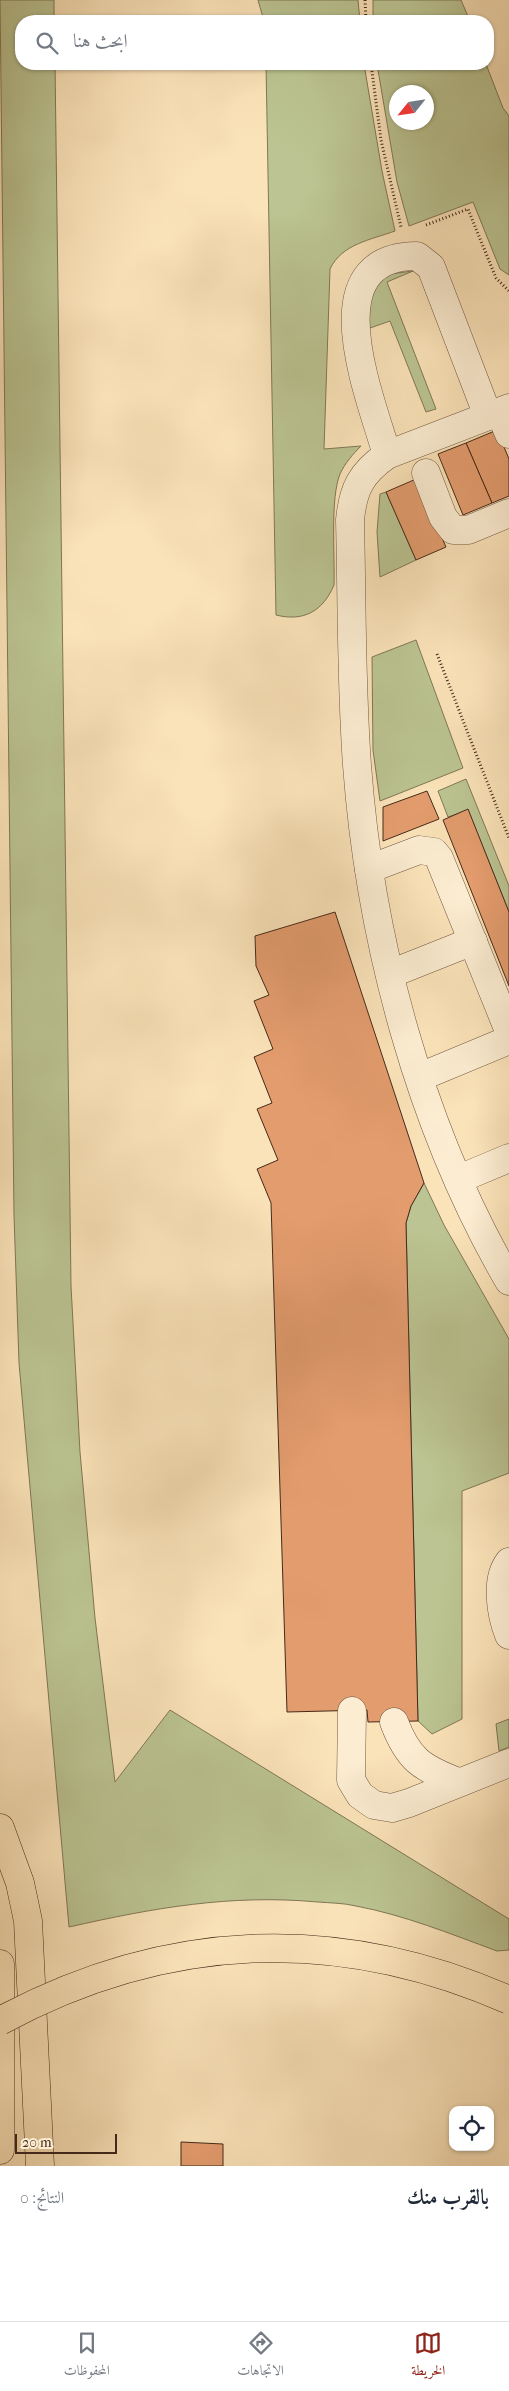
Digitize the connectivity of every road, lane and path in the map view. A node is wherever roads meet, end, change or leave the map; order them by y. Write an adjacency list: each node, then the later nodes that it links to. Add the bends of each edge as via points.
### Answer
1 (365, 0): 2 (path)
2 (366, 15)
3 (372, 70): 4 (path, via 382,140)
4 (405, 245): 5 (path, via 468,209 496,278); 6 (lane, via 431,267); 7 (lane, via 372,270 357,293 361,359)
5 (509, 291)
6 (502, 417): 7 (lane)
7 (387, 455): 12 (lane, via 373,464 360,480 352,499 350,520 357,764)
8 (426, 473): 9 (lane, via 443,517 453,530 468,530)
9 (509, 513)
10 (436, 654): 11 (path)
11 (509, 838)
12 (369, 870): 13 (lane, via 419,850 434,852); 14 (lane)
13 (473, 941): 14 (lane); 15 (lane)
14 (390, 974): 17 (lane)
15 (509, 1031)
16 (509, 1040): 17 (lane)
17 (420, 1078): 19 (lane)
18 (509, 1158): 19 (lane)
19 (458, 1179): 20 (lane)
20 (508, 1278)
21 (509, 1562): 22 (lane, via 502,1578 501,1592)
22 (509, 1635)
23 (352, 1711): 26 (lane, via 351,1780 360,1795 374,1805 392,1808)
24 (394, 1722): 26 (lane, via 410,1755 422,1766)
25 (507, 1769): 26 (lane)
26 (458, 1782)
27 (0, 1828): 32 (highway, via 20,1883 28,1921)
28 (0, 1964): 31 (highway)
29 (509, 2000): 30 (highway, bridge, via 394,1961 352,1954 265,1948 178,1956 131,1966 42,1998)
30 (0, 2020)
31 (0, 2150)
32 (40, 2166)

